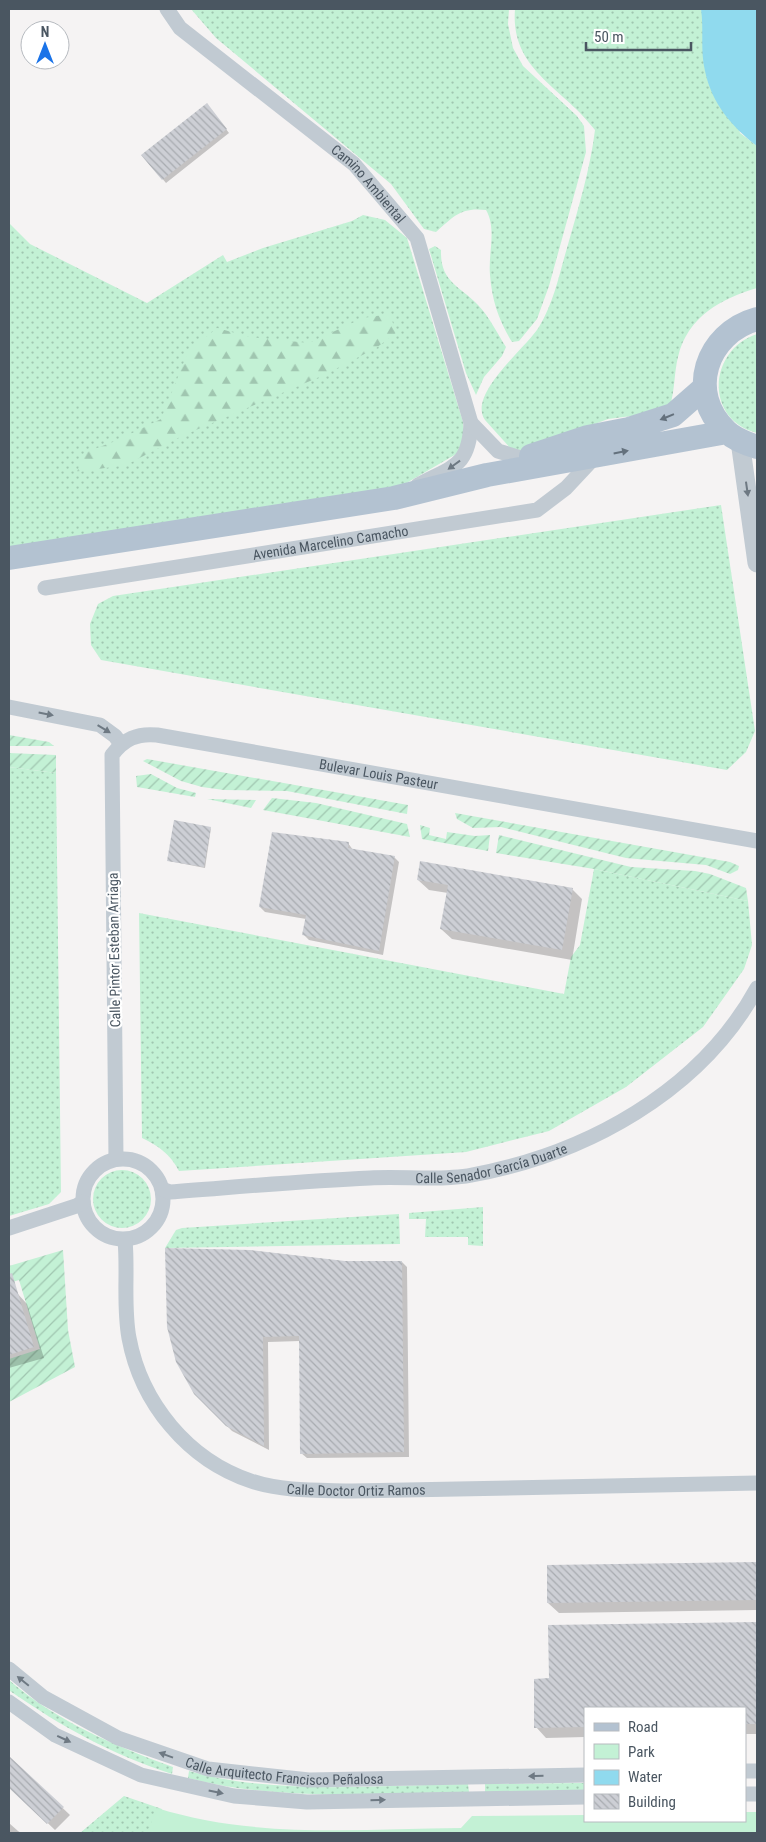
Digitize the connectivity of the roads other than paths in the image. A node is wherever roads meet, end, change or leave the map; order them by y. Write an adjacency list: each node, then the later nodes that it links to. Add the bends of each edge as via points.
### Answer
1 (167, 9): 4 (street, Camino Ambiental, via 180,28 354,164 417,238)
2 (757, 319): 3 (main road, via 727,333 714,349 706,367)
3 (705, 387): 5 (main road, via 715,419); 7 (main road, one-way to 7, via 673,416 588,437)
4 (471, 423): 7 (street, Camino Ambiental, via 498,451); 9 (street, Camino Ambiental, one-way to 9, via 466,455 454,466)
5 (741, 440): 6 (main road, one-way to 5); 11 (street, one-way to 11)
6 (595, 457): 8 (main road); 12 (street, Avenida Marcelino Camacho, via 566,488 537,510)
7 (524, 459): 8 (main road)
8 (487, 475): 9 (main road)
9 (394, 498): 10 (main road)
10 (9, 558)
11 (757, 562)
12 (44, 588)
13 (9, 707): 14 (street, one-way to 14, via 100,725)
14 (121, 744): 15 (street, Bulevar Louis Pasteur, via 145,734 158,735); 17 (street, Calle Pintor Esteban Arriaga, via 112,755)
15 (757, 842)
16 (757, 988): 18 (street, Calle Senador García Duarte, via 726,1033 700,1061 658,1097 595,1136 528,1162 470,1176 372,1178 170,1192)
17 (116, 1159): 18 (street, via 128,1159 150,1169); 19 (street, via 95,1170 86,1184)
18 (162, 1189): 21 (street, via 162,1208 155,1224 146,1233)
19 (82, 1202): 20 (street); 21 (street, via 88,1218 99,1232)
20 (9, 1228)
21 (124, 1240): 22 (street, Calle Doctor Ortiz Ramos, via 128,1336 147,1389 162,1416 194,1448 219,1467 251,1481 309,1490 353,1491)
22 (757, 1483)
23 (9, 1669): 25 (street, Calle Arquitecto Francisco Peñalosa, one-way to 23, via 309,1780 208,1769 118,1738 43,1697)
24 (9, 1702): 26 (street, Calle Arquitecto Francisco Peñalosa, one-way to 26, via 55,1735 142,1775 234,1796 307,1802)
25 (584, 1775)
26 (584, 1797)

